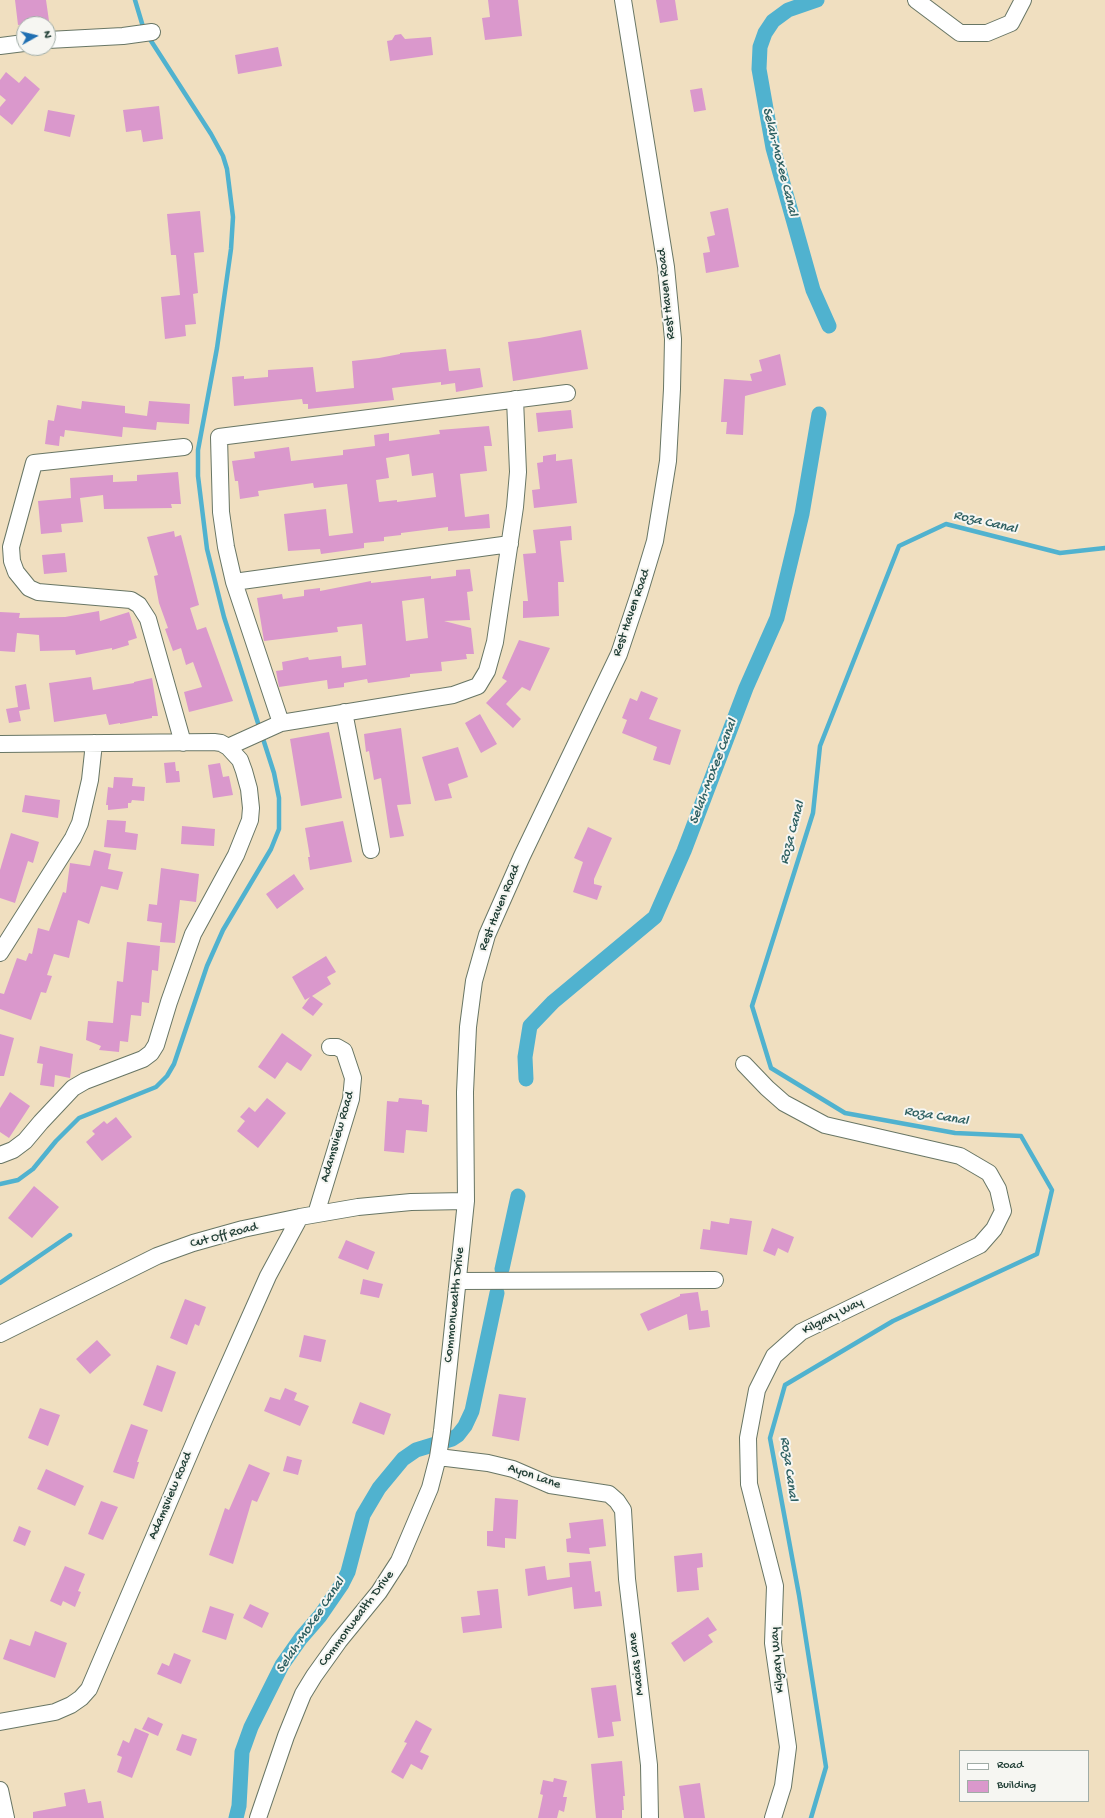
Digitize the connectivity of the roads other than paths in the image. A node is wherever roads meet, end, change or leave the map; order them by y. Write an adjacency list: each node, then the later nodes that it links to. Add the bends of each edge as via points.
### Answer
1 (623, 0): 24 (street, Rest Haven Road, via 666,267 673,339 668,461 655,541 619,654 522,856 487,935 476,973 468,1027 465,1092)
2 (916, 0): 3 (street, via 960,33 987,33 1011,23)
3 (1023, 0)
4 (145, 34): 5 (street)
5 (56, 40)
6 (16, 44): 7 (street)
7 (0, 46)
8 (567, 393): 9 (street)
9 (515, 399): 11 (street, via 518,472); 12 (street, via 220,437 221,512)
10 (184, 447): 16 (street, via 34,463 11,547 16,572 29,588 38,592 131,600 139,604 148,619)
11 (510, 544): 12 (street); 13 (street, via 495,642 487,671 478,686 453,695)
12 (234, 582): 14 (street)
13 (344, 712): 14 (street); 19 (street)
14 (281, 723): 18 (street)
15 (94, 743): 16 (street); 17 (street); 20 (street, via 90,780 80,823)
16 (183, 743): 18 (street, via 214,742)
17 (0, 744)
18 (228, 747): 23 (street, via 240,760 244,771 249,789 250,820 236,855 193,934 156,1046 143,1059 73,1088 25,1141)
19 (371, 850)
20 (0, 953)
21 (330, 1047): 25 (street, Adamsview Road, via 344,1051 353,1078 351,1099)
22 (744, 1064): 37 (street, Kilgary Way, via 784,1103 825,1125 960,1156 989,1173 998,1189 1003,1211 994,1229 980,1245 801,1332 774,1356 758,1390 748,1438 749,1484 775,1586 773,1643 788,1746 783,1786)
23 (0, 1155)
24 (466, 1201): 25 (street, Cut Off Road, via 411,1202); 28 (street, Commonwealth Drive)
25 (316, 1214): 26 (street, Cut Off Road)
26 (300, 1217): 29 (street, Cut Off Road, via 243,1229 157,1256); 32 (street, Adamsview Road, via 268,1276 89,1689 71,1705 55,1712)
27 (715, 1280): 28 (street)
28 (458, 1281): 30 (street, Commonwealth Drive)
29 (0, 1334)
30 (439, 1453): 31 (street, Ayon Lane, via 513,1469 550,1485 609,1494); 35 (street, Commonwealth Drive, via 430,1488 399,1561 379,1592 314,1676 304,1694 286,1736)
31 (623, 1510): 36 (street, Macias Lane, via 627,1579 649,1765)
32 (0, 1722)
33 (0, 1790): 34 (street)
34 (6, 1818)
35 (258, 1818)
36 (650, 1818)
37 (773, 1818)

